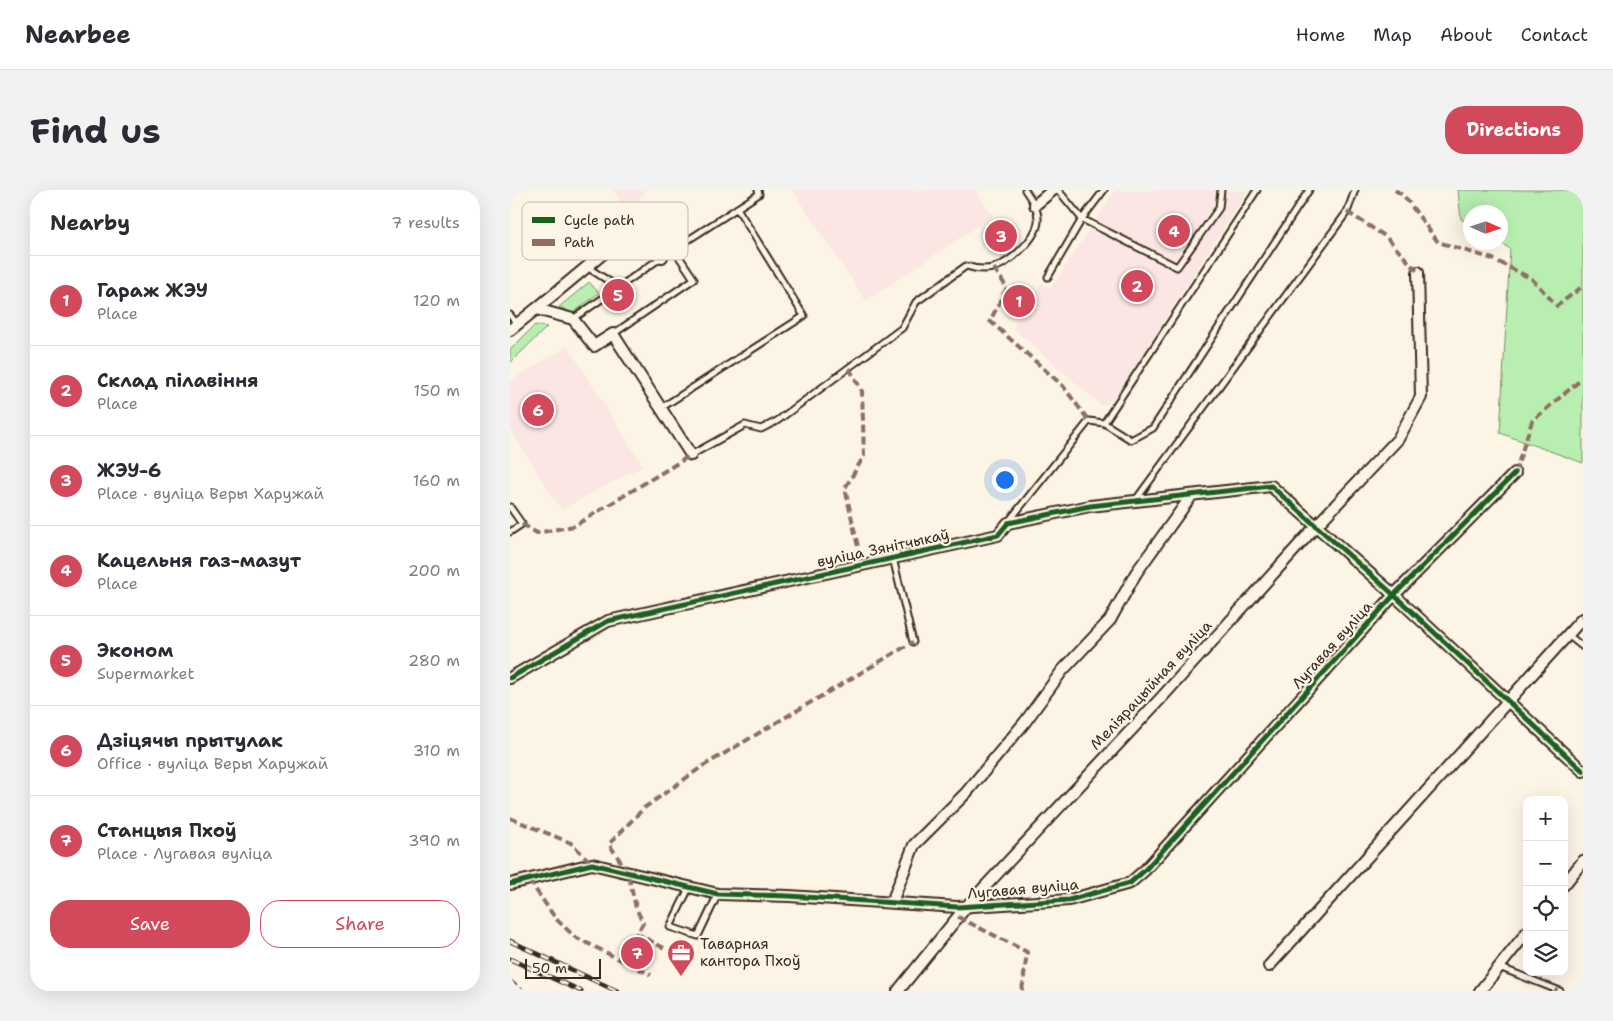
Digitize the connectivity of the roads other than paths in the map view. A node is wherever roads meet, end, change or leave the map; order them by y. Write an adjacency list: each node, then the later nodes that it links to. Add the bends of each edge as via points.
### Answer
1 (758, 190): 11 (lane, via 759,194)
2 (1025, 190): 10 (lane)
3 (1053, 190): 10 (street)
4 (1058, 190): 12 (lane)
5 (1104, 190): 12 (lane)
6 (1221, 190): 12 (lane, via 1219,208 1177,267)
7 (1257, 190): 27 (lane)
8 (1309, 190): 27 (lane, via 1153,428 1131,440)
9 (1355, 190): 31 (lane, via 1347,212)
10 (1035, 205): 28 (lane, via 1038,222 1031,239 1015,256 994,268 966,266 916,302 902,328 777,421 761,429 745,425)
11 (737, 208): 13 (lane); 26 (lane, via 804,316)
12 (1082, 219): 19 (lane)
13 (688, 240)
14 (595, 260): 17 (street)
15 (658, 260): 20 (lane)
16 (681, 260): 25 (lane, via 694,279)
17 (587, 267): 20 (lane); 21 (street)
18 (1418, 272): 34 (street, Меліярацыйная вуліца, via 1421,397 1398,439)
19 (1048, 277)
20 (618, 288): 23 (lane)
21 (536, 309): 23 (street); 24 (street)
22 (510, 315): 24 (lane)
23 (573, 319): 25 (street, via 594,346)
24 (513, 327)
25 (613, 334): 26 (street)
26 (660, 409): 28 (street)
27 (1104, 423): 33 (lane, via 1089,421)
28 (691, 455)
29 (1515, 473): 37 (street, Лугавая вуліца)
30 (1192, 495): 31 (street, вуліца Зянітчыкаў); 34 (street, вуліца Зянітчыкаў, via 1271,486); 50 (street, via 1136,573 1110,620 1062,671 966,793 914,845)
31 (1134, 501): 33 (street, вуліца Зянітчыкаў, via 1090,506)
32 (510, 507): 35 (lane, via 522,524)
33 (1008, 523): 36 (street, вуліца Зянітчыкаў, via 998,535)
34 (1316, 526): 37 (street); 51 (street, Меліярацыйная вуліца)
35 (510, 532)
36 (893, 558): 40 (lane); 42 (street, вуліца Зянітчыкаў, via 608,621)
37 (1394, 595): 43 (street); 51 (street, Лугавая вуліца, via 1130,883 1069,900)
38 (1582, 619): 39 (street)
39 (1568, 634): 41 (lane); 43 (street)
40 (913, 642)
41 (1583, 647)
42 (510, 678)
43 (1508, 701): 44 (street); 53 (street)
44 (1583, 771)
45 (1583, 861): 46 (street)
46 (1568, 880)
47 (510, 884): 48 (street, Лугавая вуліца, via 592,864)
48 (689, 888): 49 (street, Лугавая вуліца); 49 (lane, via 670,927 698,936)
49 (718, 894): 50 (street, Лугавая вуліца)
50 (892, 902): 51 (street, Лугавая вуліца)
51 (966, 907): 55 (street, Меліярацыйная вуліца)
52 (1523, 937): 54 (street)
53 (1269, 966)
54 (1499, 967): 56 (street); 57 (lane)
55 (898, 991)
56 (1480, 991)
57 (1560, 991)

